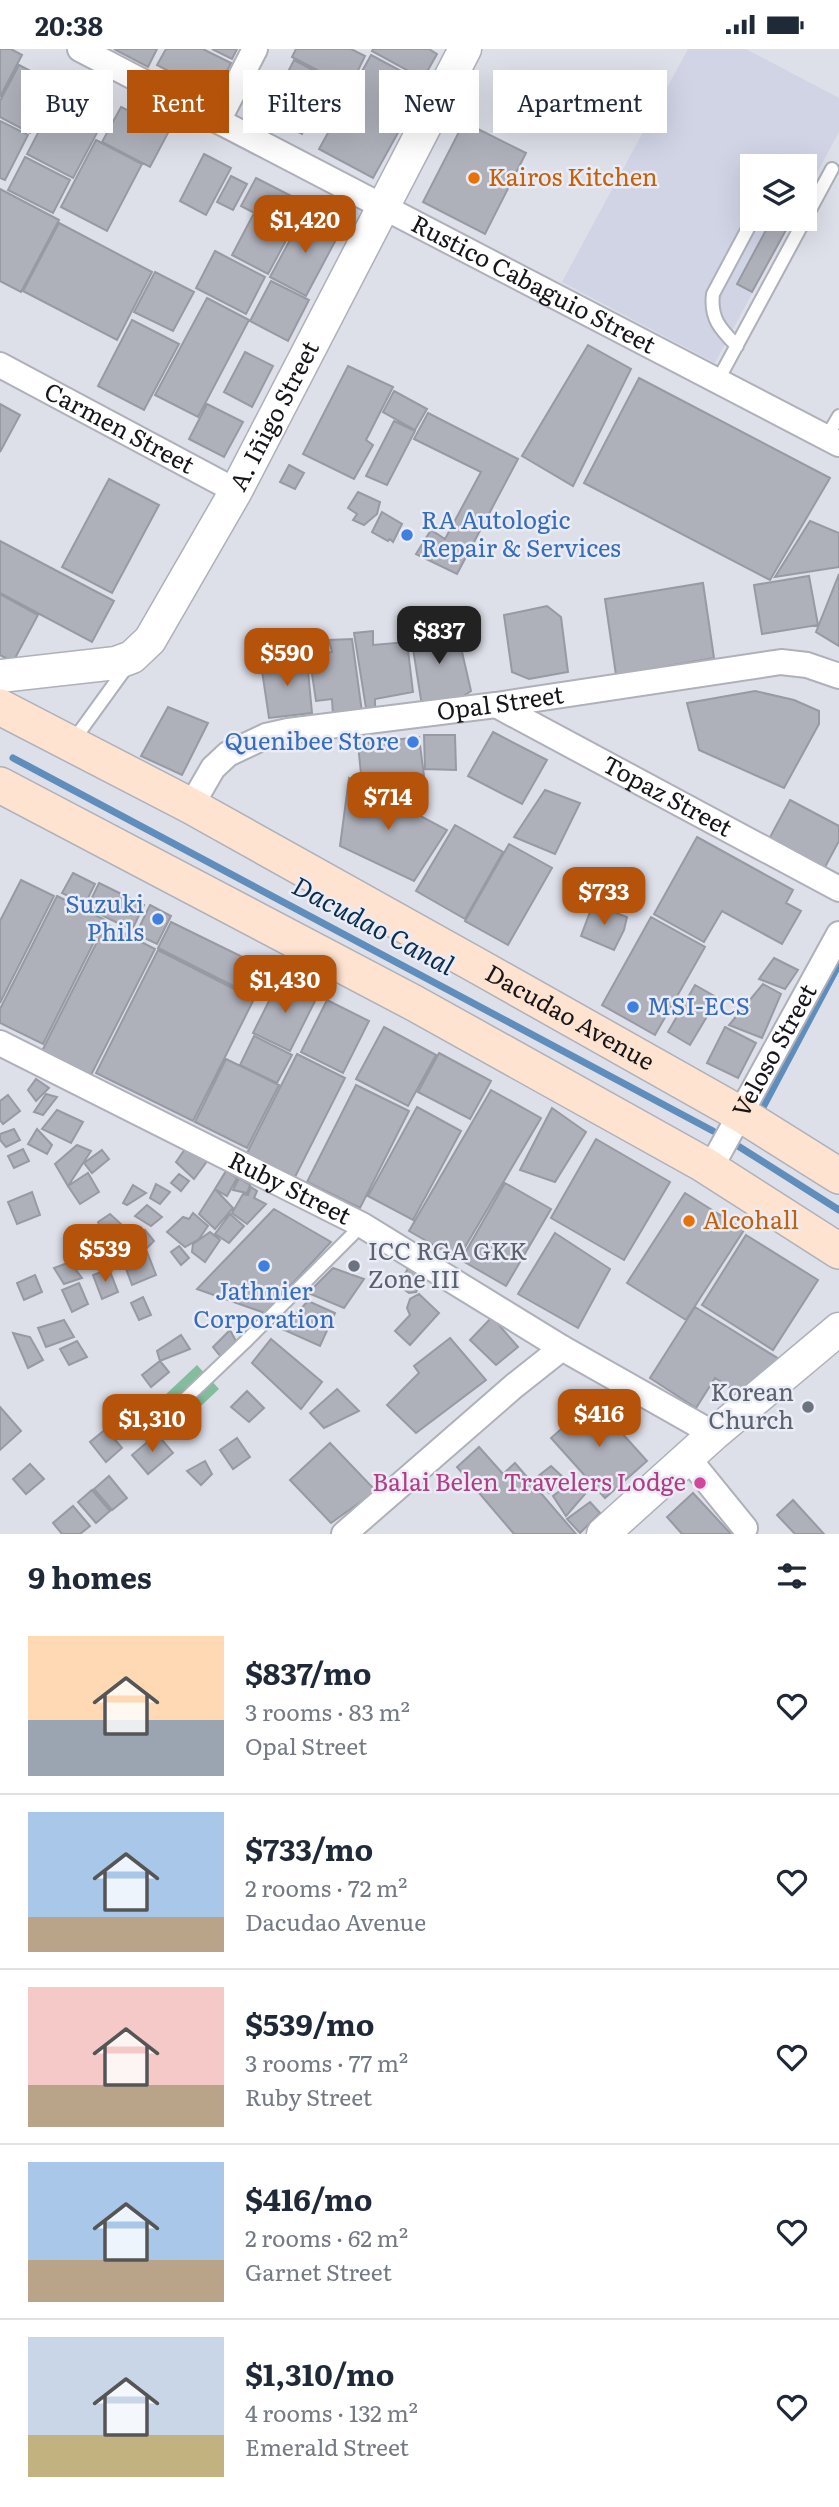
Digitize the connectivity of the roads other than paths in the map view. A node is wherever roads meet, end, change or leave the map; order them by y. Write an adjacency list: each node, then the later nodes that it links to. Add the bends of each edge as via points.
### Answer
1 (80, 49): 4 (street, Rustico Cabaguio Street)
2 (255, 49): 5 (street)
3 (465, 49): 8 (street, A. Iñigo Street)
4 (127, 74)
5 (229, 100)
6 (229, 127): 8 (street, Rustico Cabaguio Street)
7 (832, 169): 10 (lane)
8 (383, 209): 12 (street, Rustico Cabaguio Street); 15 (street, A. Iñigo Street)
9 (747, 231): 10 (lane, via 713,294 711,307 715,321)
10 (737, 346): 12 (lane)
11 (0, 365): 15 (street, Carmen Street)
12 (718, 382): 14 (street, Rustico Cabaguio Street)
13 (839, 416): 14 (lane)
14 (833, 441)
15 (236, 491): 16 (street, A. Iñigo Street, via 156,632)
16 (138, 652): 17 (street, via 117,663); 21 (lane)
17 (0, 676)
18 (839, 676): 19 (street, Opal Street, via 807,665 781,663)
19 (496, 705): 23 (street, Opal Street, via 266,736 220,761); 24 (street, Topaz Street)
20 (0, 706): 21 (main road, Dacudao Avenue)
21 (71, 744): 23 (main road, Dacudao Avenue)
22 (0, 785): 28 (main road, via 414,1003)
23 (191, 806): 27 (main road, Dacudao Avenue)
24 (839, 889)
25 (839, 934): 27 (street, Veloso Street)
26 (0, 1043): 30 (street, Ruby Street)
27 (742, 1115): 28 (street, Veloso Street); 29 (main road, Dacudao Avenue)
28 (710, 1169): 31 (main road)
29 (839, 1176)
30 (362, 1225): 33 (street, Ruby Street); 34 (lane)
31 (839, 1251)
32 (839, 1329): 35 (street)
33 (562, 1348): 35 (street, Ruby Street); 38 (street)
34 (159, 1423)
35 (714, 1434): 36 (street)
36 (689, 1459): 37 (street); 39 (street)
37 (745, 1528)
38 (344, 1534)
39 (603, 1534)

